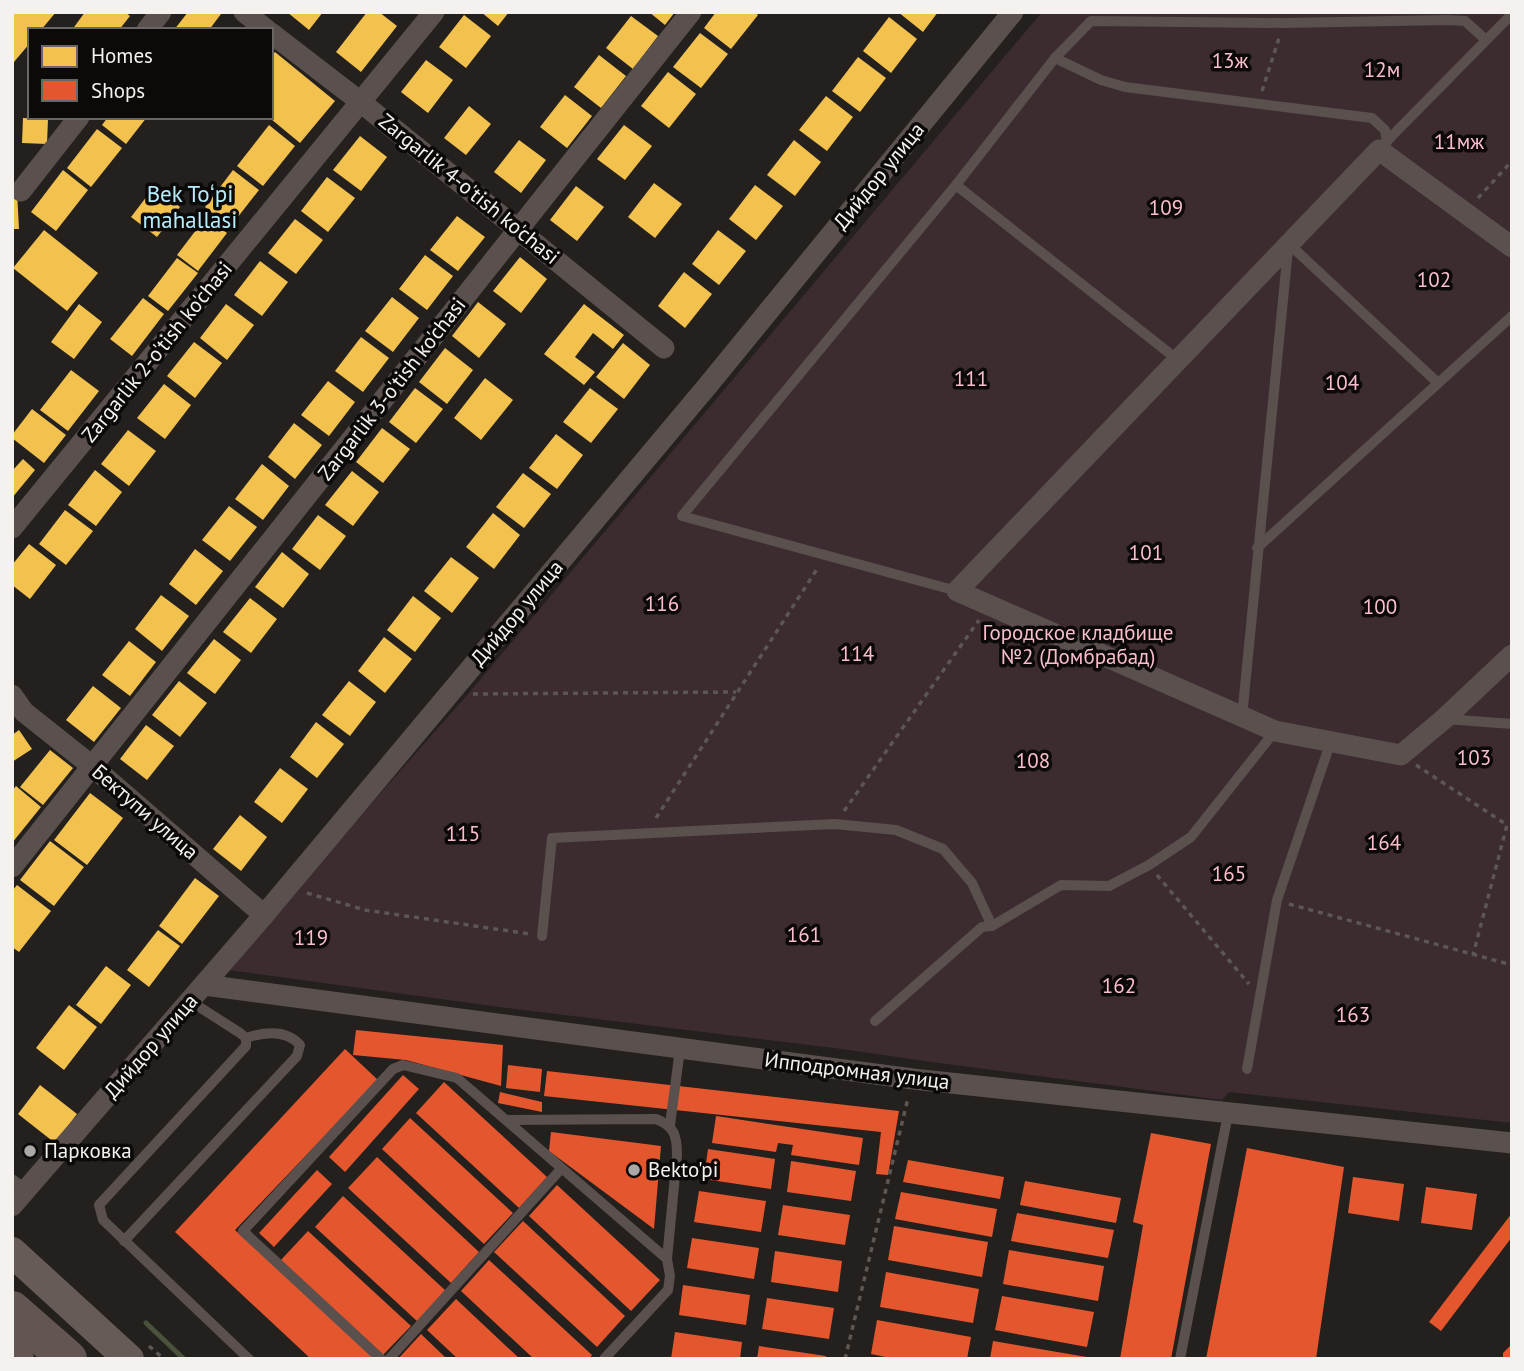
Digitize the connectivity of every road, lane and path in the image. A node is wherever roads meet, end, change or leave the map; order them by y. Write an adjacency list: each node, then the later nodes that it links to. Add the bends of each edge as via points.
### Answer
1 (161, 12): 8 (street)
2 (244, 12): 9 (street)
3 (434, 12): 13 (street, Zargarlik 2-o'tish ko'chasi)
4 (691, 12): 21 (street, Zargarlik 3-o'tish ko'chasi)
5 (1013, 12): 50 (street, Дийдор улица, via 709,384)
6 (1512, 13): 11 (lane)
7 (1284, 23): 11 (lane, via 1465,21); 12 (lane, via 1091,21); 14 (path)
8 (149, 28)
9 (264, 28)
10 (273, 35): 13 (street, Zargarlik 4-o'tish ko'chasi)
11 (1485, 39): 16 (lane)
12 (1055, 58): 14 (lane, via 1125,87); 18 (lane)
13 (362, 103): 21 (street, Zargarlik 4-o'tish ko'chasi); 28 (street, Zargarlik 2-o'tish ko'chasi)
14 (1258, 104): 16 (lane, via 1372,118 1385,130)
15 (77, 119): 19 (street)
16 (1383, 146): 20 (street); 22 (street)
17 (1512, 160): 20 (path)
18 (956, 185): 26 (lane); 30 (lane, via 682,516)
19 (20, 191)
20 (1465, 213): 23 (street)
21 (518, 229): 25 (street, Zargarlik 4-o'tish ko'chasi); 43 (street, Zargarlik 3-o'tish ko'chasi)
22 (1289, 244): 26 (street); 27 (lane); 29 (lane)
23 (1512, 247)
24 (1512, 316): 27 (lane)
25 (664, 348)
26 (1178, 360): 31 (street)
27 (1438, 383): 29 (lane)
28 (12, 528)
29 (1257, 548): 37 (lane)
30 (827, 555): 31 (lane); 34 (path)
31 (957, 591): 32 (street)
32 (989, 605): 37 (street); 44 (path)
33 (1512, 655): 38 (street)
34 (736, 692): 35 (path); 45 (path)
35 (468, 694)
36 (16, 710): 43 (street, Бектупи улица)
37 (1242, 716): 40 (street)
38 (1444, 719): 39 (lane); 42 (street)
39 (1512, 724)
40 (1275, 731): 41 (street); 46 (lane, via 1191,837)
41 (1331, 741): 42 (street); 49 (lane)
42 (1401, 755): 53 (path, via 1507,825)
43 (92, 765): 47 (street, Zargarlik 3-o'tish ko'chasi); 50 (street, Бектупи улица)
44 (835, 824): 45 (lane); 51 (lane, via 896,830 943,849 972,883)
45 (647, 832): 52 (lane, via 552,838)
46 (1149, 865): 51 (lane, via 1109,886 1061,885); 56 (path)
47 (12, 867)
48 (307, 893): 52 (path, via 365,910)
49 (1277, 900): 53 (path); 56 (lane)
50 (264, 915): 55 (street, Дийдор улица)
51 (992, 926): 57 (lane, via 982,928)
52 (542, 936)
53 (1473, 955): 54 (path)
54 (1512, 965)
55 (197, 993): 58 (lane); 59 (street, Ипподромная улица); 67 (street, Дийдор улица)
56 (1259, 996): 60 (lane)
57 (875, 1021)
58 (246, 1038): 69 (lane, via 246,1046 99,1205 103,1220); 69 (lane, via 272,1032 300,1045 297,1056)
59 (680, 1049): 61 (street, Ипподромная улица); 64 (lane)
60 (1247, 1069)
61 (913, 1079): 62 (street, Ипподромная улица); 79 (path)
62 (1228, 1114): 65 (street, Ипподромная улица); 80 (lane)
63 (507, 1120): 64 (lane, via 656,1119); 66 (lane); 76 (lane, via 457,1078 403,1065 393,1069 243,1231)
64 (670, 1125): 71 (lane, via 677,1138 677,1155)
65 (1512, 1143)
66 (561, 1168): 71 (lane); 77 (lane)
67 (19, 1184): 68 (street, Дийдор улица)
68 (12, 1206)
69 (124, 1241): 75 (lane)
70 (12, 1252): 74 (street)
71 (667, 1259): 78 (lane, via 668,1290)
72 (12, 1310): 73 (highway)
73 (68, 1359)
74 (129, 1359)
75 (249, 1359)
76 (381, 1359)
77 (389, 1359)
78 (604, 1359)
79 (845, 1359)
80 (1180, 1359)

